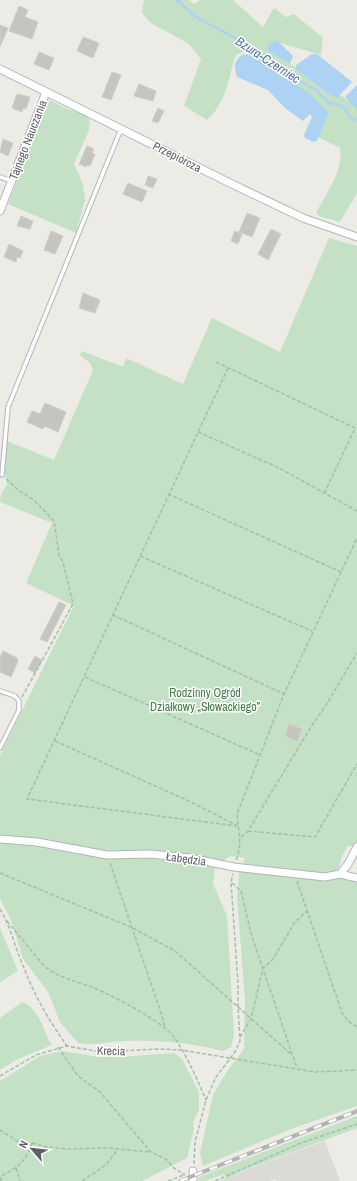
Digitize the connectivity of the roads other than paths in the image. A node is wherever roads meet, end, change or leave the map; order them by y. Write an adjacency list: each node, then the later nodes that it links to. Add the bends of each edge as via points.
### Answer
1 (0, 69): 2 (street, Przepiórcza)
2 (46, 92): 3 (street, Przepiórcza); 5 (street, Tajnego Nauczania)
3 (122, 129): 7 (street, Przepiórcza, via 304,218); 8 (lane, via 8,407)
4 (0, 177): 5 (lane)
5 (12, 181): 6 (street, Tajnego Nauczania)
6 (0, 211)
7 (357, 237)
8 (1, 474)
9 (0, 691): 10 (lane, via 15,696 19,701 19,710)
10 (0, 748)
11 (0, 839): 13 (street, Łabędzia, via 37,842 107,855 151,854 190,858 234,867 325,877)
12 (356, 849): 13 (street)
13 (340, 874): 14 (street)
14 (357, 878)
15 (193, 1171): 16 (street)
16 (193, 1181)

